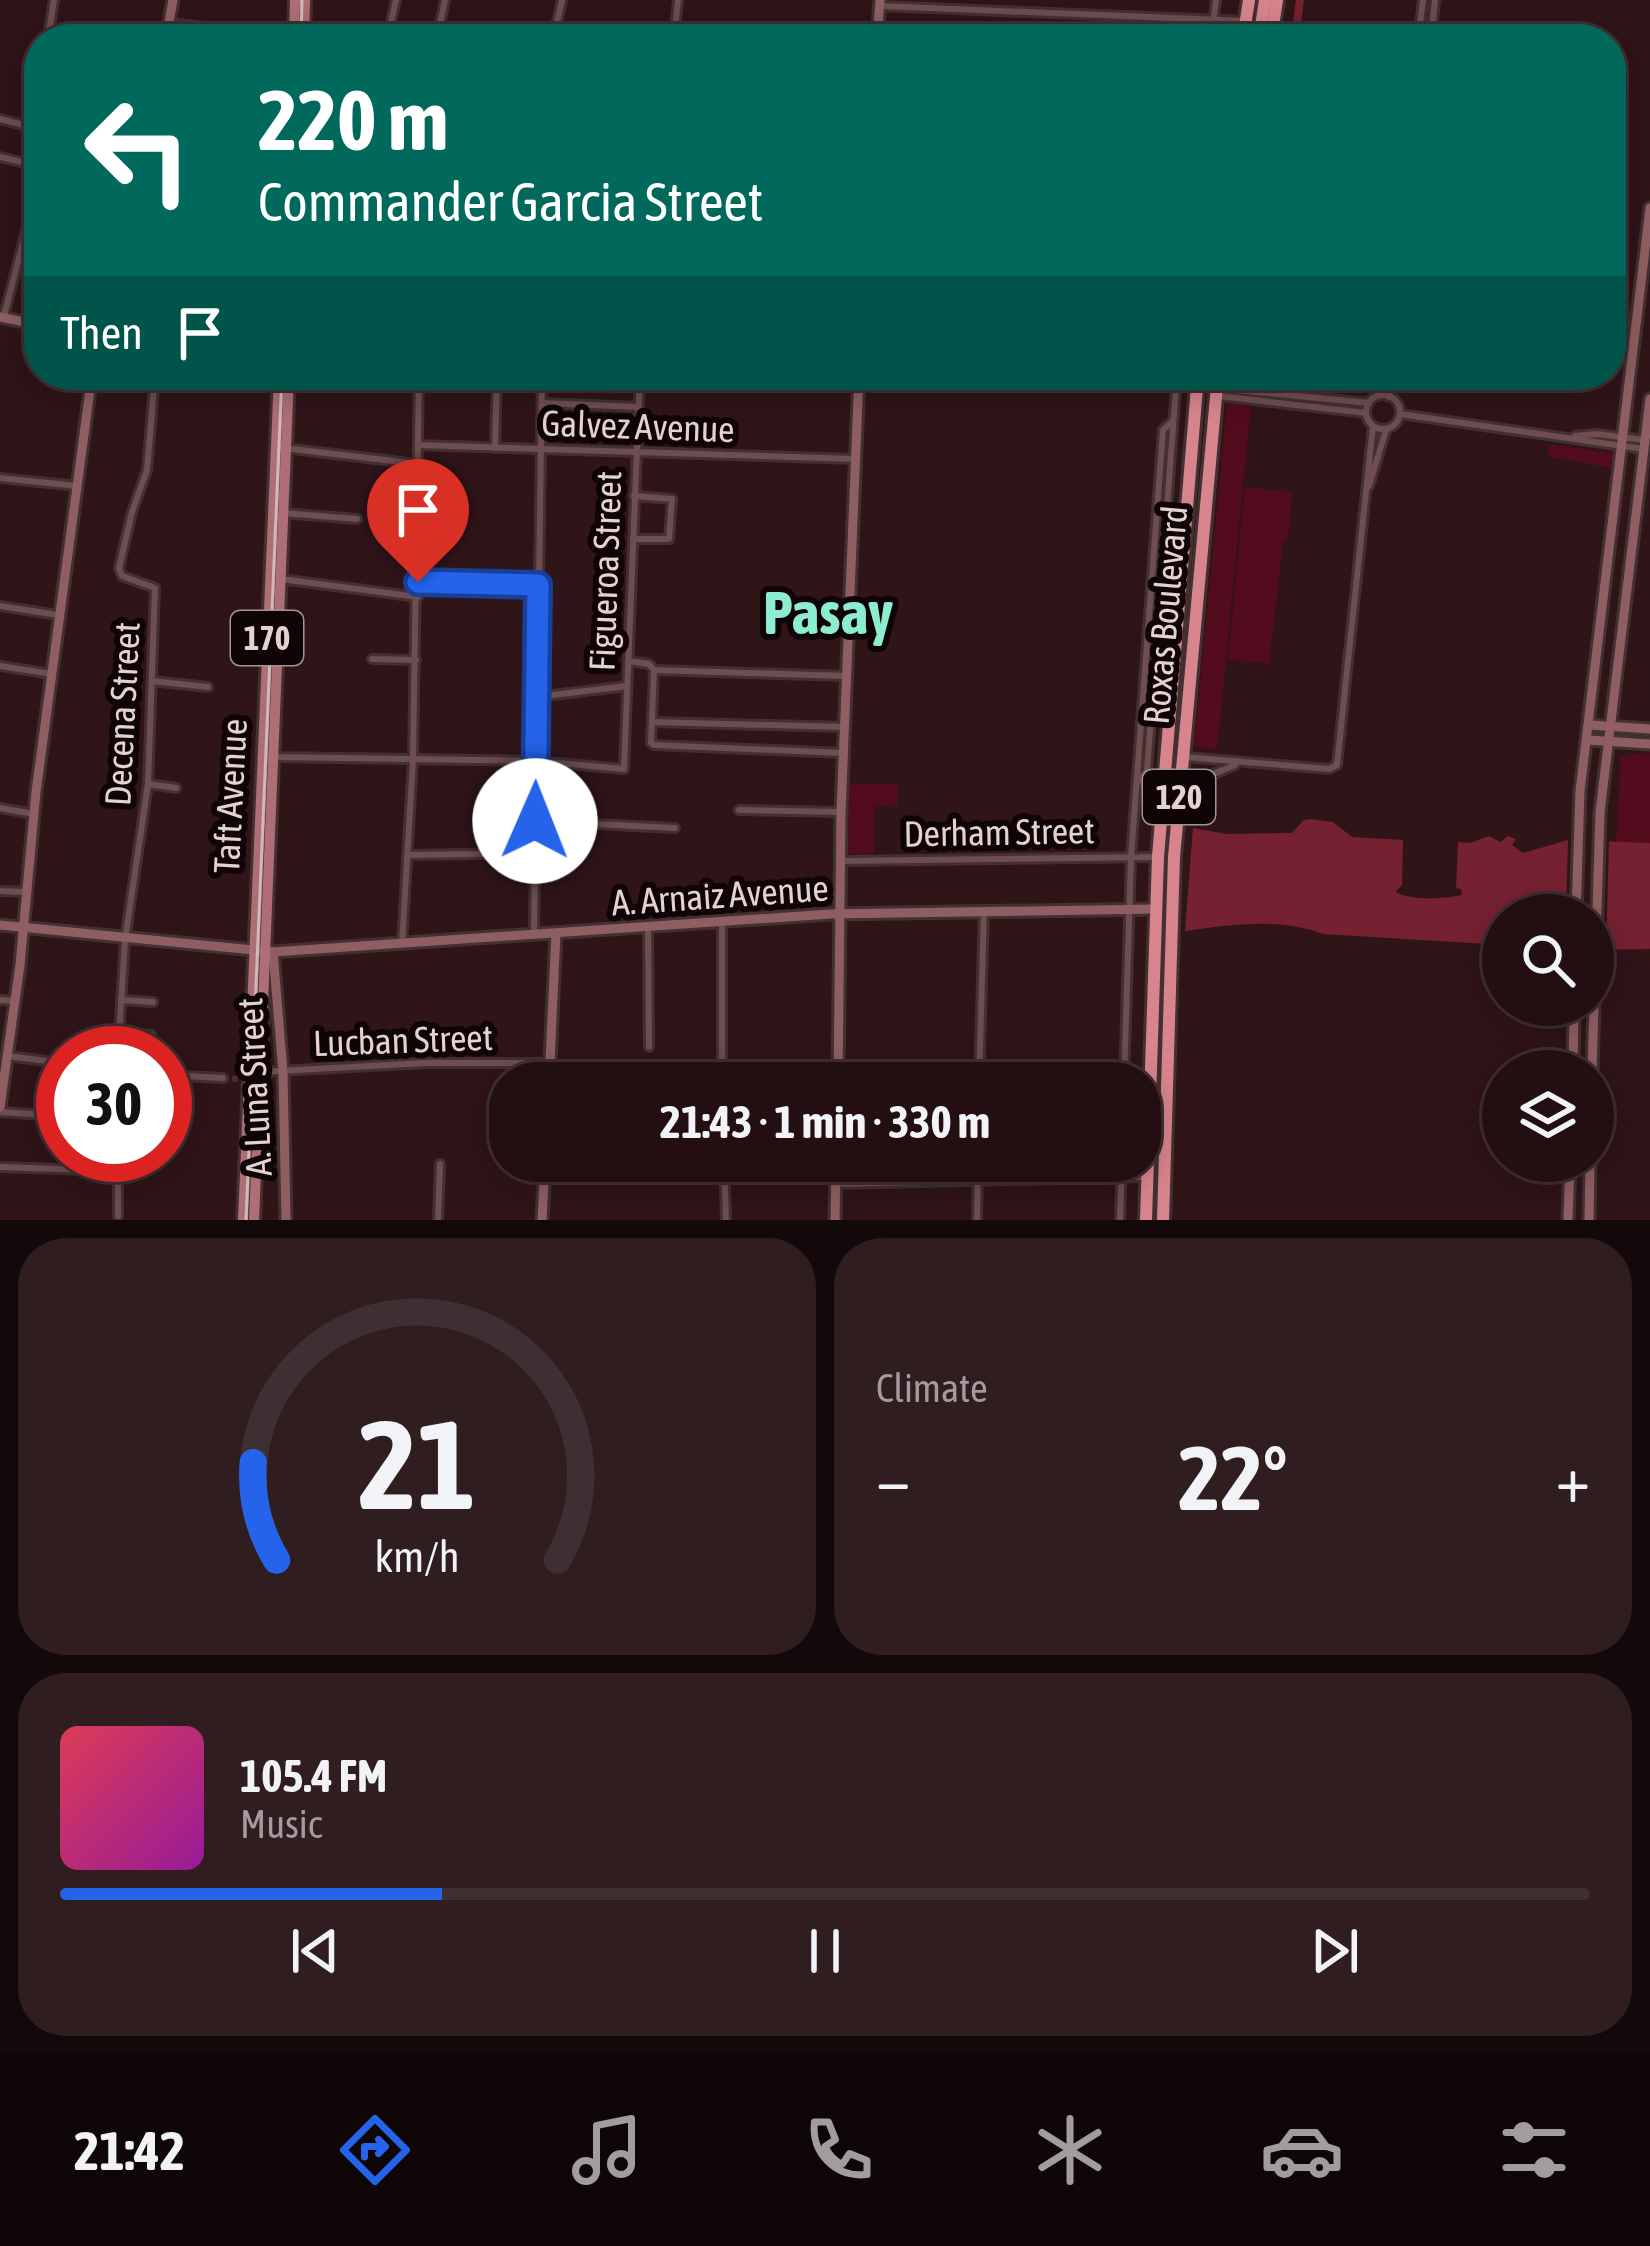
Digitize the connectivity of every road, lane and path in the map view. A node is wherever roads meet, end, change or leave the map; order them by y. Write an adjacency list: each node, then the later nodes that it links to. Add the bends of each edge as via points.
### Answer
1 (173, 0): 7 (main road)
2 (1216, 0): 6 (street)
3 (1257, 0): 5 (highway)
4 (880, 3): 6 (street)
5 (1246, 21): 6 (street); 9 (highway)
6 (1214, 22)
7 (170, 23): 8 (street)
8 (179, 24)
9 (1247, 24)
10 (1650, 208): 40 (main road)
11 (24, 236): 12 (street)
12 (2, 318)
13 (90, 390): 50 (main road)
14 (154, 390): 74 (street, Decena Street, via 147,470 119,568 155,588)
15 (279, 390): 43 (main road, Taft Avenue / 170)
16 (287, 390): 43 (main road, Taft Avenue / 170)
17 (419, 390): 42 (street)
18 (497, 390): 44 (street)
19 (542, 390): 32 (street)
20 (639, 390): 34 (street, Figueroa Street)
21 (858, 390): 47 (main road)
22 (1176, 390): 37 (street)
23 (1197, 390): 62 (highway, Roxas Boulevard / 120)
24 (1217, 390): 88 (highway, Roxas Boulevard / 120)
25 (1233, 390): 29 (street)
26 (1379, 390): 28 (street)
27 (1390, 390): 30 (street)
28 (1378, 396): 30 (street); 33 (street)
29 (1261, 397): 33 (street); 35 (street)
30 (1389, 397): 36 (street)
31 (1650, 399): 41 (main road)
32 (542, 403): 34 (street); 45 (street)
33 (1369, 403): 35 (street)
34 (638, 407): 46 (street, Figueroa Street)
35 (1366, 413): 38 (street)
36 (1400, 414): 39 (street); 40 (street)
37 (1173, 421): 61 (street); 92 (street, via 1163,430)
38 (1373, 426): 39 (street); 52 (street)
39 (1386, 429): 52 (street)
40 (1623, 442): 41 (street); 79 (main road)
41 (1645, 444): 81 (main road)
42 (418, 445): 44 (street, Galvez Avenue); 48 (street)
43 (281, 448): 48 (street); 51 (main road, Taft Avenue / 170)
44 (495, 448): 45 (street, Galvez Avenue)
45 (540, 450): 46 (street, Galvez Avenue); 60 (street)
46 (636, 453): 47 (street, Galvez Avenue); 53 (street, Figueroa Street)
47 (855, 459): 73 (main road)
48 (418, 464): 59 (street)
49 (0, 478): 50 (street)
50 (77, 486): 65 (main road)
51 (279, 488): 54 (main road, Taft Avenue / 170); 57 (main road, Taft Avenue / 170)
52 (1368, 490): 91 (street, via 1336,765)
53 (634, 496): 56 (street, Figueroa Street); 56 (street, via 672,499 669,539)
54 (283, 513): 55 (street); 57 (main road, Taft Avenue / 170)
55 (358, 519)
56 (633, 539): 69 (street, Figueroa Street)
57 (276, 563): 58 (main road, Taft Avenue / 170); 66 (main road, Taft Avenue / 170)
58 (281, 579): 63 (street); 66 (main road, Taft Avenue / 170)
59 (418, 582): 60 (street); 63 (street)
60 (538, 585): 77 (street)
61 (1161, 589): 62 (highway); 92 (street, via 1147,772)
62 (1179, 590): 105 (highway, Roxas Boulevard / 120)
63 (418, 597): 68 (street)
64 (0, 606): 65 (street)
65 (62, 615): 72 (main road)
66 (272, 646): 87 (main road, Taft Avenue / 170)
67 (372, 659): 68 (street)
68 (416, 660): 89 (street)
69 (628, 662): 71 (street); 75 (street, Figueroa Street)
70 (0, 666): 72 (street)
71 (654, 670): 73 (street); 78 (street)
72 (52, 674): 99 (main road)
73 (846, 676): 80 (main road)
74 (152, 681): 76 (street); 93 (street, Decena Street)
75 (627, 686): 77 (street); 90 (street, Figueroa Street, via 624,769)
76 (208, 687)
77 (536, 697): 90 (street)
78 (652, 722): 80 (street); 86 (street, via 651,743)
79 (1590, 725): 81 (main road); 83 (main road)
80 (844, 727): 86 (main road)
81 (1611, 728): 82 (main road); 84 (main road)
82 (1650, 729)
83 (1588, 740): 84 (main road); 109 (main road)
84 (1610, 743): 85 (main road); 110 (main road)
85 (1650, 744)
86 (843, 753): 98 (main road)
87 (267, 757): 89 (street); 123 (main road, Taft Avenue / 170)
88 (1182, 757): 91 (street); 95 (highway, Roxas Boulevard / 120)
89 (413, 760): 90 (street); 103 (street)
90 (536, 761): 100 (street)
91 (1239, 764): 95 (street)
92 (1137, 783): 104 (street)
93 (148, 784): 94 (street); 121 (street, Decena Street)
94 (176, 788)
95 (1179, 789): 167 (highway, Roxas Boulevard / 120)
96 (0, 808): 99 (street)
97 (739, 810): 98 (street)
98 (841, 812): 106 (main road)
99 (34, 814): 108 (main road)
100 (535, 821): 101 (street); 102 (street)
101 (676, 828)
102 (535, 853): 103 (street); 120 (street)
103 (407, 855): 122 (street)
104 (1131, 857): 105 (street, Derham Street); 106 (street, Derham Street); 111 (street)
105 (1158, 857): 112 (highway, Roxas Boulevard / 120)
106 (840, 861): 114 (main road)
107 (0, 891): 108 (street)
108 (26, 892): 118 (main road)
109 (1576, 894)
110 (1596, 894)
111 (1128, 909): 112 (main road, A. Arnaiz Avenue); 113 (main road, A. Arnaiz Avenue); 136 (street)
112 (1157, 909): 137 (highway, Roxas Boulevard / 120)
113 (984, 911): 114 (main road, A. Arnaiz Avenue); 135 (street)
114 (840, 914): 115 (main road, A. Arnaiz Avenue); 134 (main road)
115 (722, 920): 117 (main road, A. Arnaiz Avenue); 133 (street)
116 (0, 925): 118 (main road, A. Arnaiz Avenue)
117 (648, 926): 119 (main road, A. Arnaiz Avenue); 129 (street)
118 (24, 929): 121 (main road, A. Arnaiz Avenue); 126 (main road)
119 (556, 933): 120 (main road, A. Arnaiz Avenue); 132 (main road)
120 (534, 934): 122 (main road, A. Arnaiz Avenue)
121 (125, 940): 123 (main road, A. Arnaiz Avenue); 125 (street, Decena Street)
122 (402, 944): 123 (main road, A. Arnaiz Avenue)
123 (264, 951): 139 (main road, A. Luna Street); 140 (main road, Taft Avenue / 170)
124 (0, 1000): 126 (street)
125 (121, 1000): 127 (street); 128 (street, Decena Street)
126 (16, 1001): 130 (main road)
127 (153, 1002)
128 (119, 1026)
129 (649, 1047)
130 (8, 1057): 131 (street); 143 (main road)
131 (36, 1060)
132 (550, 1062)
133 (722, 1062)
134 (838, 1062)
135 (980, 1062)
136 (1124, 1062)
137 (1151, 1062)
138 (489, 1063): 139 (street, Lucban Street)
139 (283, 1072): 140 (street, Lucban Street); 159 (main road, A. Luna Street)
140 (250, 1076): 157 (main road, Taft Avenue / 170); 158 (main road, Taft Avenue / 170)
141 (192, 1077): 142 (street)
142 (223, 1078)
143 (0, 1110): 144 (street)
144 (36, 1113)
145 (440, 1164): 160 (street)
146 (0, 1167): 156 (street, via 118,1171)
147 (544, 1182): 161 (main road)
148 (725, 1182): 162 (street)
149 (907, 1182): 155 (street)
150 (978, 1182): 164 (street)
151 (1121, 1182): 165 (street)
152 (1147, 1182): 166 (highway, Roxas Boulevard / 120)
153 (1569, 1182): 168 (main road)
154 (1590, 1182): 169 (main road)
155 (836, 1184): 163 (main road)
156 (118, 1216)
157 (243, 1220)
158 (254, 1220)
159 (286, 1220)
160 (438, 1220)
161 (542, 1220)
162 (726, 1220)
163 (836, 1220)
164 (977, 1220)
165 (1120, 1220)
166 (1146, 1220)
167 (1163, 1220)
168 (1568, 1220)
169 (1589, 1220)

